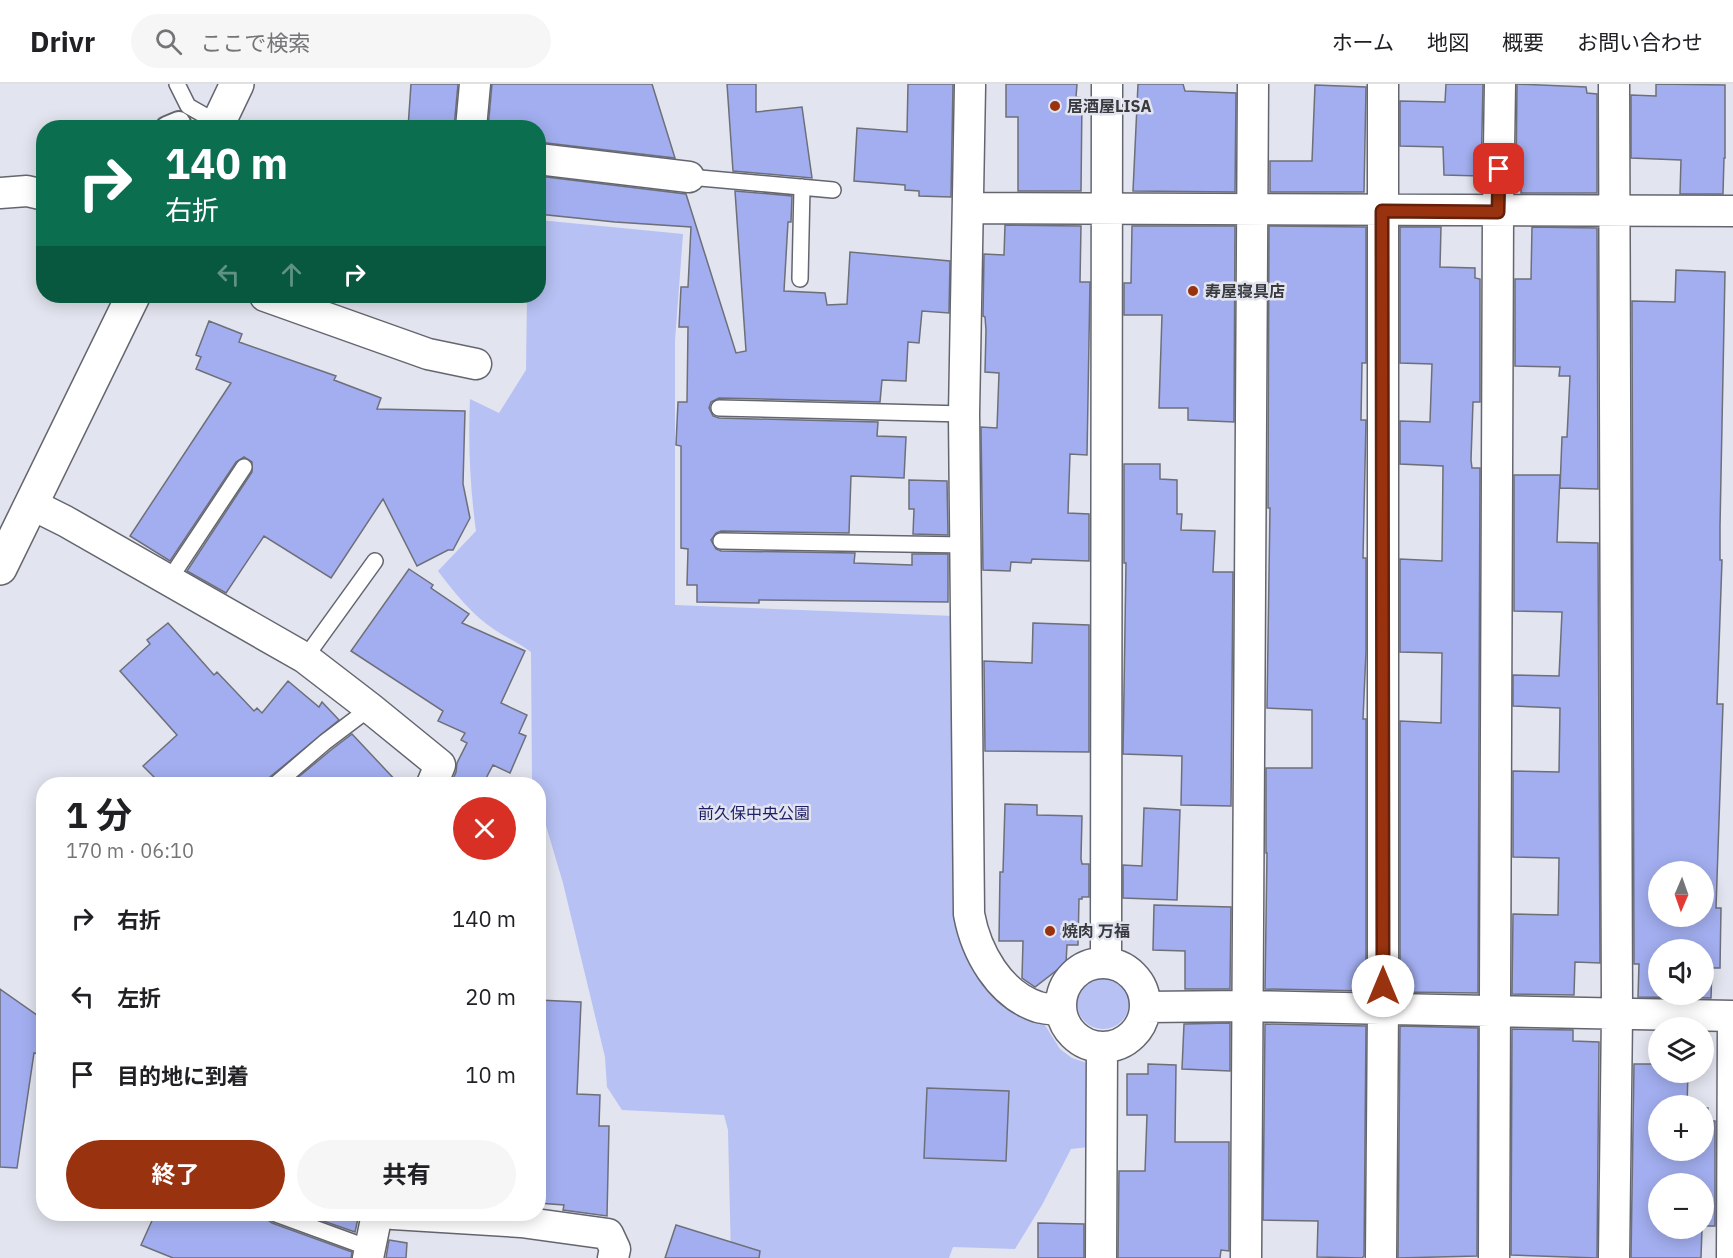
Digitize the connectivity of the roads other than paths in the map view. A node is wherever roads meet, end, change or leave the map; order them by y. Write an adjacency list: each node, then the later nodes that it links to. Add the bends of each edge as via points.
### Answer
1 (177, 84): 10 (lane, via 188,106)
2 (237, 84): 11 (street)
3 (475, 84): 12 (street)
4 (1107, 84): 20 (street)
5 (1253, 84): 21 (street)
6 (1383, 84): 22 (street)
7 (1500, 84): 24 (street)
8 (1614, 84): 23 (street)
9 (970, 86): 19 (street)
10 (209, 120)
11 (219, 120)
12 (472, 120)
13 (546, 160): 14 (street)
14 (689, 177): 15 (lane)
15 (802, 187): 16 (lane); 26 (lane)
16 (833, 190)
17 (0, 193): 18 (street)
18 (36, 193)
19 (969, 208): 20 (street); 31 (street)
20 (1107, 208): 21 (street); 43 (street)
21 (1253, 209): 22 (street); 44 (street)
22 (1382, 211): 24 (street); 46 (street)
23 (1614, 211): 24 (street); 25 (street); 49 (street)
24 (1498, 212): 48 (street)
25 (1733, 212)
26 (800, 279)
27 (130, 303): 33 (street)
28 (285, 303): 29 (street, via 428,354)
29 (476, 364)
30 (719, 408): 31 (lane)
31 (964, 414): 35 (street)
32 (244, 467): 38 (lane)
33 (31, 504): 37 (street); 38 (street)
34 (721, 541): 35 (lane)
35 (966, 545): 47 (street, via 972,934 995,975 1017,996)
36 (375, 561): 39 (lane)
37 (0, 568)
38 (169, 580): 39 (street)
39 (305, 658): 40 (street)
40 (370, 708): 41 (lane); 42 (street, via 440,765)
41 (284, 777)
42 (435, 777)
43 (1106, 963): 45 (street, via 1132,973 1144,995); 47 (street, via 1078,971 1064,990)
44 (1247, 1006): 45 (street); 46 (street); 59 (street)
45 (1145, 1007): 52 (street, via 1141,1025 1130,1037)
46 (1383, 1009): 48 (street); 60 (street)
47 (1061, 1011): 52 (street, via 1073,1035 1085,1044)
48 (1495, 1011): 49 (street); 61 (street)
49 (1617, 1014): 50 (street); 62 (street)
50 (1733, 1016)
51 (1733, 1021): 63 (street)
52 (1102, 1047): 58 (street)
53 (293, 1221): 56 (lane)
54 (376, 1221): 56 (street)
55 (505, 1221): 57 (street, via 608,1234 615,1249)
56 (368, 1253)
57 (613, 1258)
58 (1101, 1258)
59 (1246, 1258)
60 (1381, 1258)
61 (1494, 1258)
62 (1614, 1258)
63 (1732, 1258)

